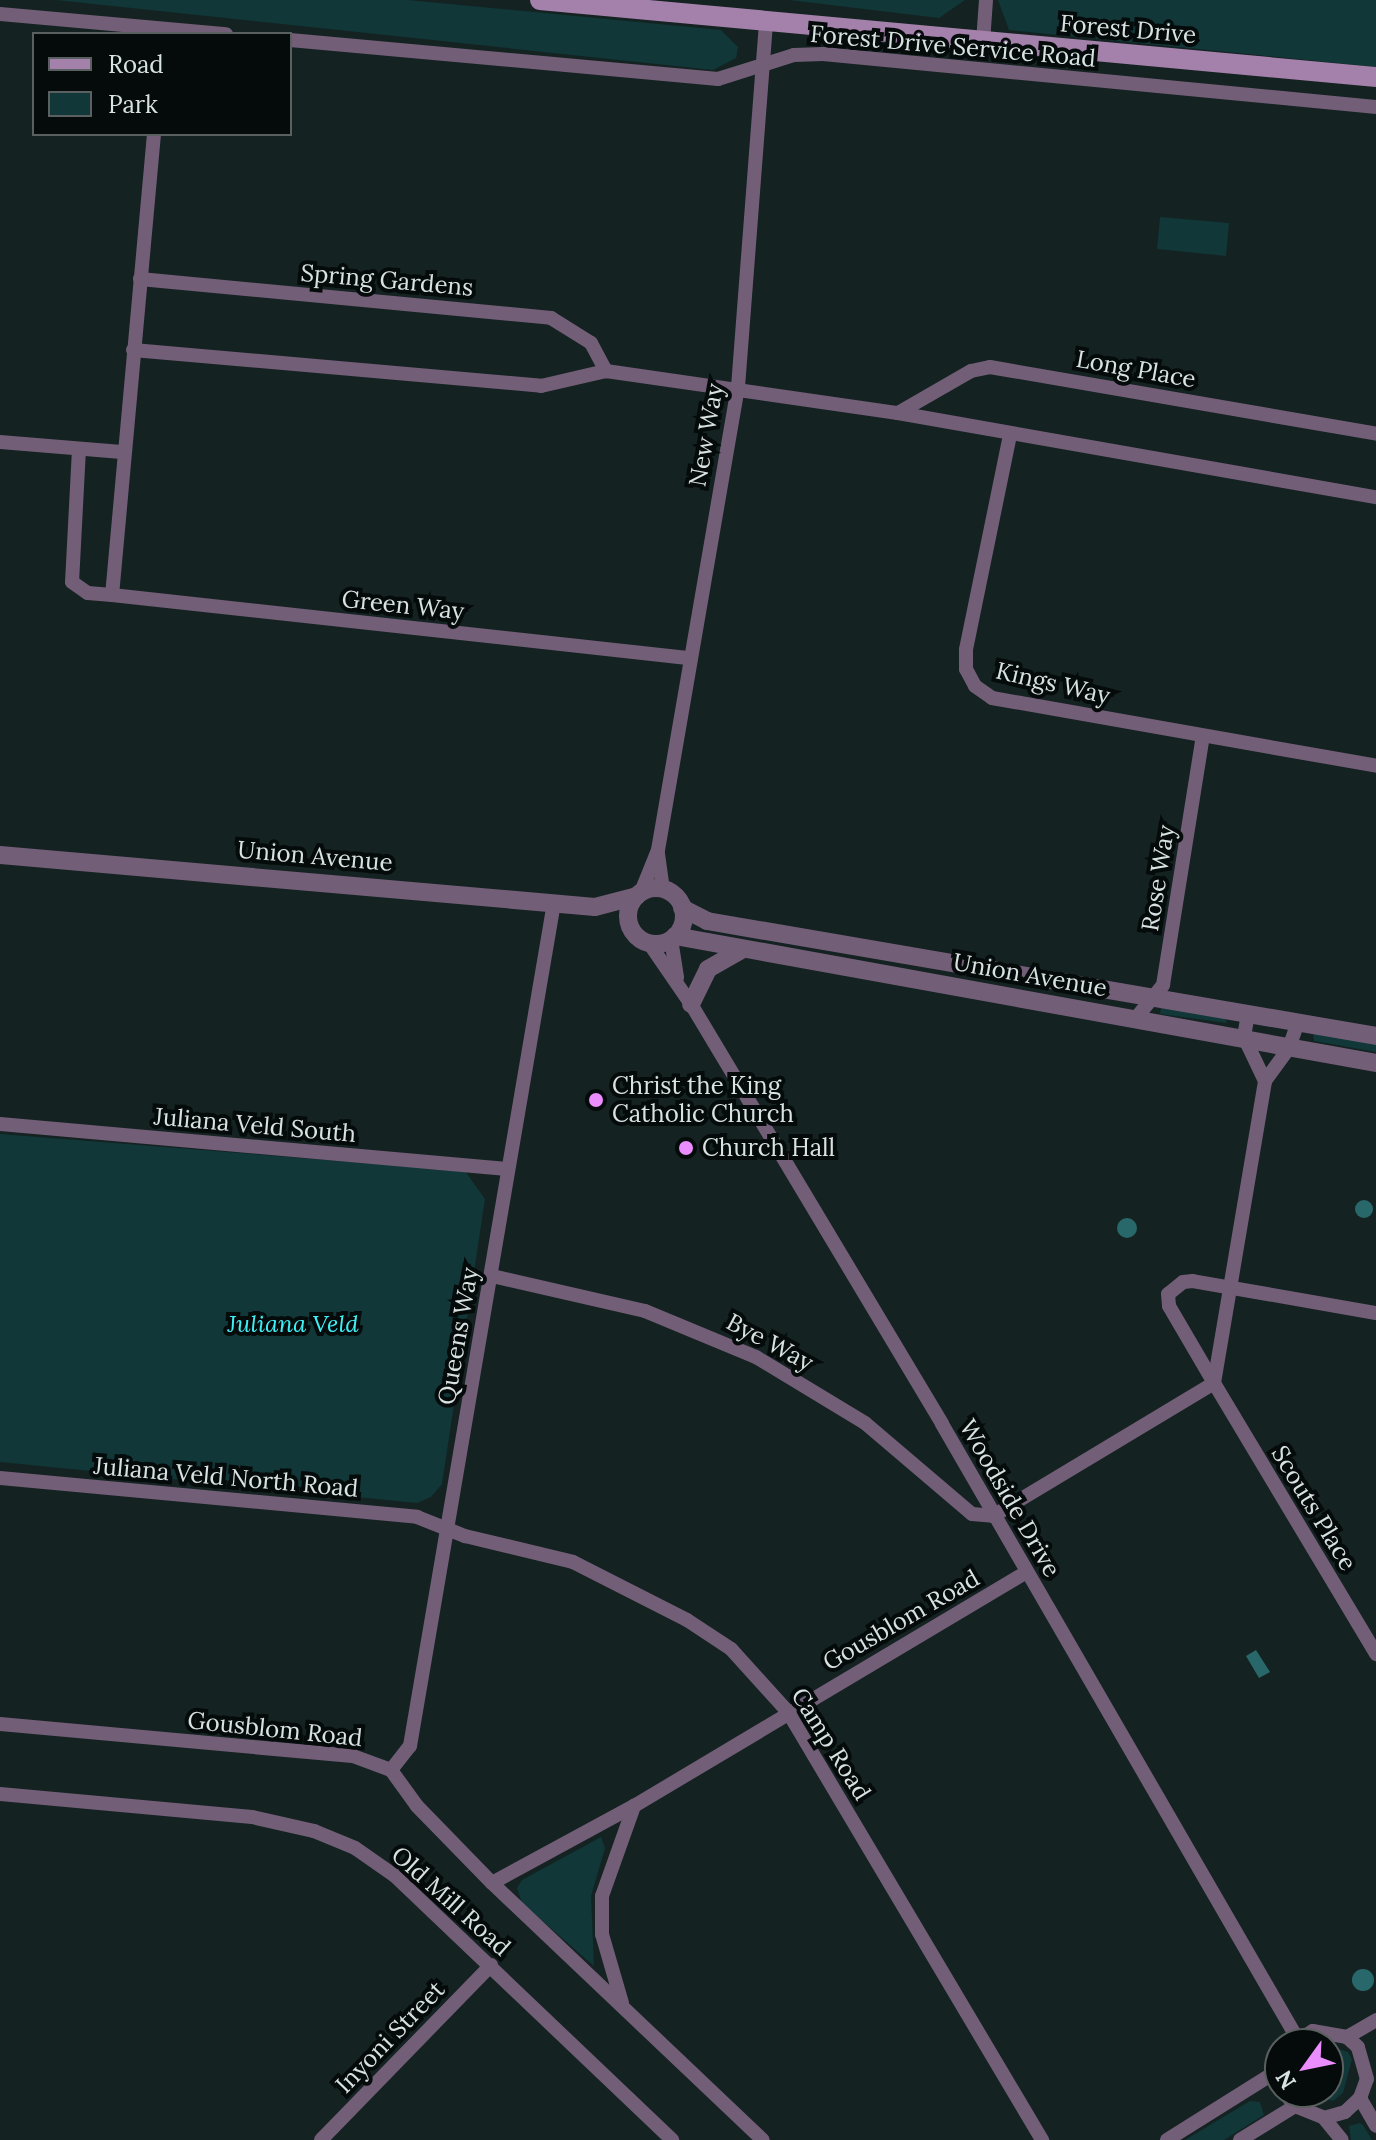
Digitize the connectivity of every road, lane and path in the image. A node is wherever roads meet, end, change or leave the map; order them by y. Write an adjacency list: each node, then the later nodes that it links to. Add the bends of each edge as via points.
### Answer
1 (540, 0): 4 (main road, Forest Drive)
2 (986, 0): 8 (street)
3 (0, 14): 5 (street)
4 (766, 24): 8 (main road, Forest Drive); 9 (street, New Way)
5 (164, 31): 6 (street)
6 (185, 32)
7 (292, 40): 9 (street, Forest Drive Service Road, via 718,79)
8 (983, 42): 10 (main road, Forest Drive)
9 (763, 67): 11 (street, Forest Drive Service Road, via 800,54 823,54); 16 (street, New Way)
10 (1376, 77)
11 (1376, 107)
12 (154, 136): 13 (street)
13 (140, 279): 14 (street); 15 (street, Spring Gardens, via 551,318 591,343)
14 (133, 350): 15 (street, via 541,386); 22 (street)
15 (606, 371): 16 (street)
16 (738, 387): 17 (street); 25 (street, New Way)
17 (898, 413): 18 (street, Long Place, via 971,371 990,367); 19 (street)
18 (1376, 431)
19 (1010, 435): 23 (street); 26 (street, Kings Way, via 966,650 966,669 975,686 992,698)
20 (0, 442): 21 (street)
21 (79, 449): 22 (street); 24 (street, Green Way, via 72,582 88,593)
22 (122, 452): 24 (street)
23 (1376, 497)
24 (112, 595): 25 (street, Green Way)
25 (688, 658): 29 (street, New Way)
26 (1203, 736): 27 (street, Kings Way); 43 (street, Rose Way, via 1163,985)
27 (1376, 766)
28 (0, 845): 30 (street, Union Avenue)
29 (658, 850): 32 (street, New Way); 33 (street, New Way)
30 (31, 853): 31 (street, Union Avenue); 34 (street, Union Avenue)
31 (0, 855)
32 (663, 889): 33 (street); 36 (street)
33 (639, 894): 35 (street, Union Avenue); 37 (street, via 629,910)
34 (554, 903): 35 (street, Union Avenue); 54 (street, Queens Way)
35 (595, 907): 37 (street, Union Avenue)
36 (682, 908): 38 (street, Union Avenue, via 699,919); 39 (street)
37 (630, 926): 40 (street)
38 (748, 928): 41 (street); 43 (street, Union Avenue)
39 (673, 937): 40 (street); 41 (street, Union Avenue); 42 (street, Woodside Drive)
40 (649, 943): 42 (street, Woodside Drive)
41 (743, 949): 44 (street, via 708,969); 46 (street, Union Avenue)
42 (678, 983): 44 (street, Woodside Drive)
43 (1152, 998): 45 (street, Union Avenue); 46 (street, Rose Way)
44 (691, 1004): 60 (street, Woodside Drive)
45 (1248, 1014): 47 (street, Union Avenue); 49 (street)
46 (1136, 1018): 49 (street, Union Avenue)
47 (1298, 1022): 48 (street, Union Avenue); 50 (street)
48 (1376, 1036)
49 (1244, 1037): 50 (street, Union Avenue); 52 (street)
50 (1289, 1048): 51 (street, Union Avenue); 52 (street)
51 (1376, 1063)
52 (1265, 1081): 56 (street)
53 (0, 1124): 54 (street, Juliana Veld South)
54 (507, 1169): 55 (street, Queens Way)
55 (492, 1276): 60 (street, Bye Way, via 597,1297 713,1336 865,1423 962,1508); 61 (street, Queens Way)
56 (1229, 1288): 57 (street, Scouts Place); 58 (street); 58 (street, Scouts Place, via 1183,1282 1168,1294 1169,1306)
57 (1376, 1313)
58 (1214, 1383): 60 (street); 63 (street, Scouts Place)
59 (0, 1478): 61 (street, Juliana Veld North Road, via 417,1517)
60 (993, 1516): 62 (street, Woodside Drive)
61 (446, 1527): 64 (street, Camp Road, via 573,1562 653,1600 731,1649); 66 (street, Queens Way, via 410,1746)
62 (1026, 1572): 64 (street, Gousblom Road); 73 (street, Woodside Drive)
63 (1376, 1654)
64 (788, 1712): 68 (street, Gousblom Road); 86 (street, Camp Road)
65 (0, 1724): 66 (street, Gousblom Road, via 353,1756)
66 (391, 1770): 69 (street, Gousblom Road, via 417,1806)
67 (0, 1794): 70 (street, Old Mill Road, via 252,1817 314,1831 355,1848 395,1876)
68 (634, 1806): 69 (street, Gousblom Road); 71 (street, Gousblom Road, via 602,1896 602,1934)
69 (492, 1883): 71 (street, Gousblom Road)
70 (491, 1965): 83 (street, Inyoni Street); 84 (street, Old Mill Road)
71 (624, 2007): 85 (street, Gousblom Road)
72 (1376, 2020): 75 (street)
73 (1287, 2028)
74 (1344, 2036): 75 (street)
75 (1347, 2037): 76 (street)
76 (1371, 2060): 78 (street)
77 (1264, 2079): 87 (street)
78 (1360, 2098): 81 (street, via 1345,2112); 82 (street)
79 (1292, 2108): 88 (street)
80 (1300, 2108): 81 (street)
81 (1324, 2118): 89 (street)
82 (1376, 2126)
83 (321, 2140)
84 (672, 2140)
85 (763, 2140)
86 (1042, 2140)
87 (1167, 2140)
88 (1240, 2140)
89 (1342, 2140)

